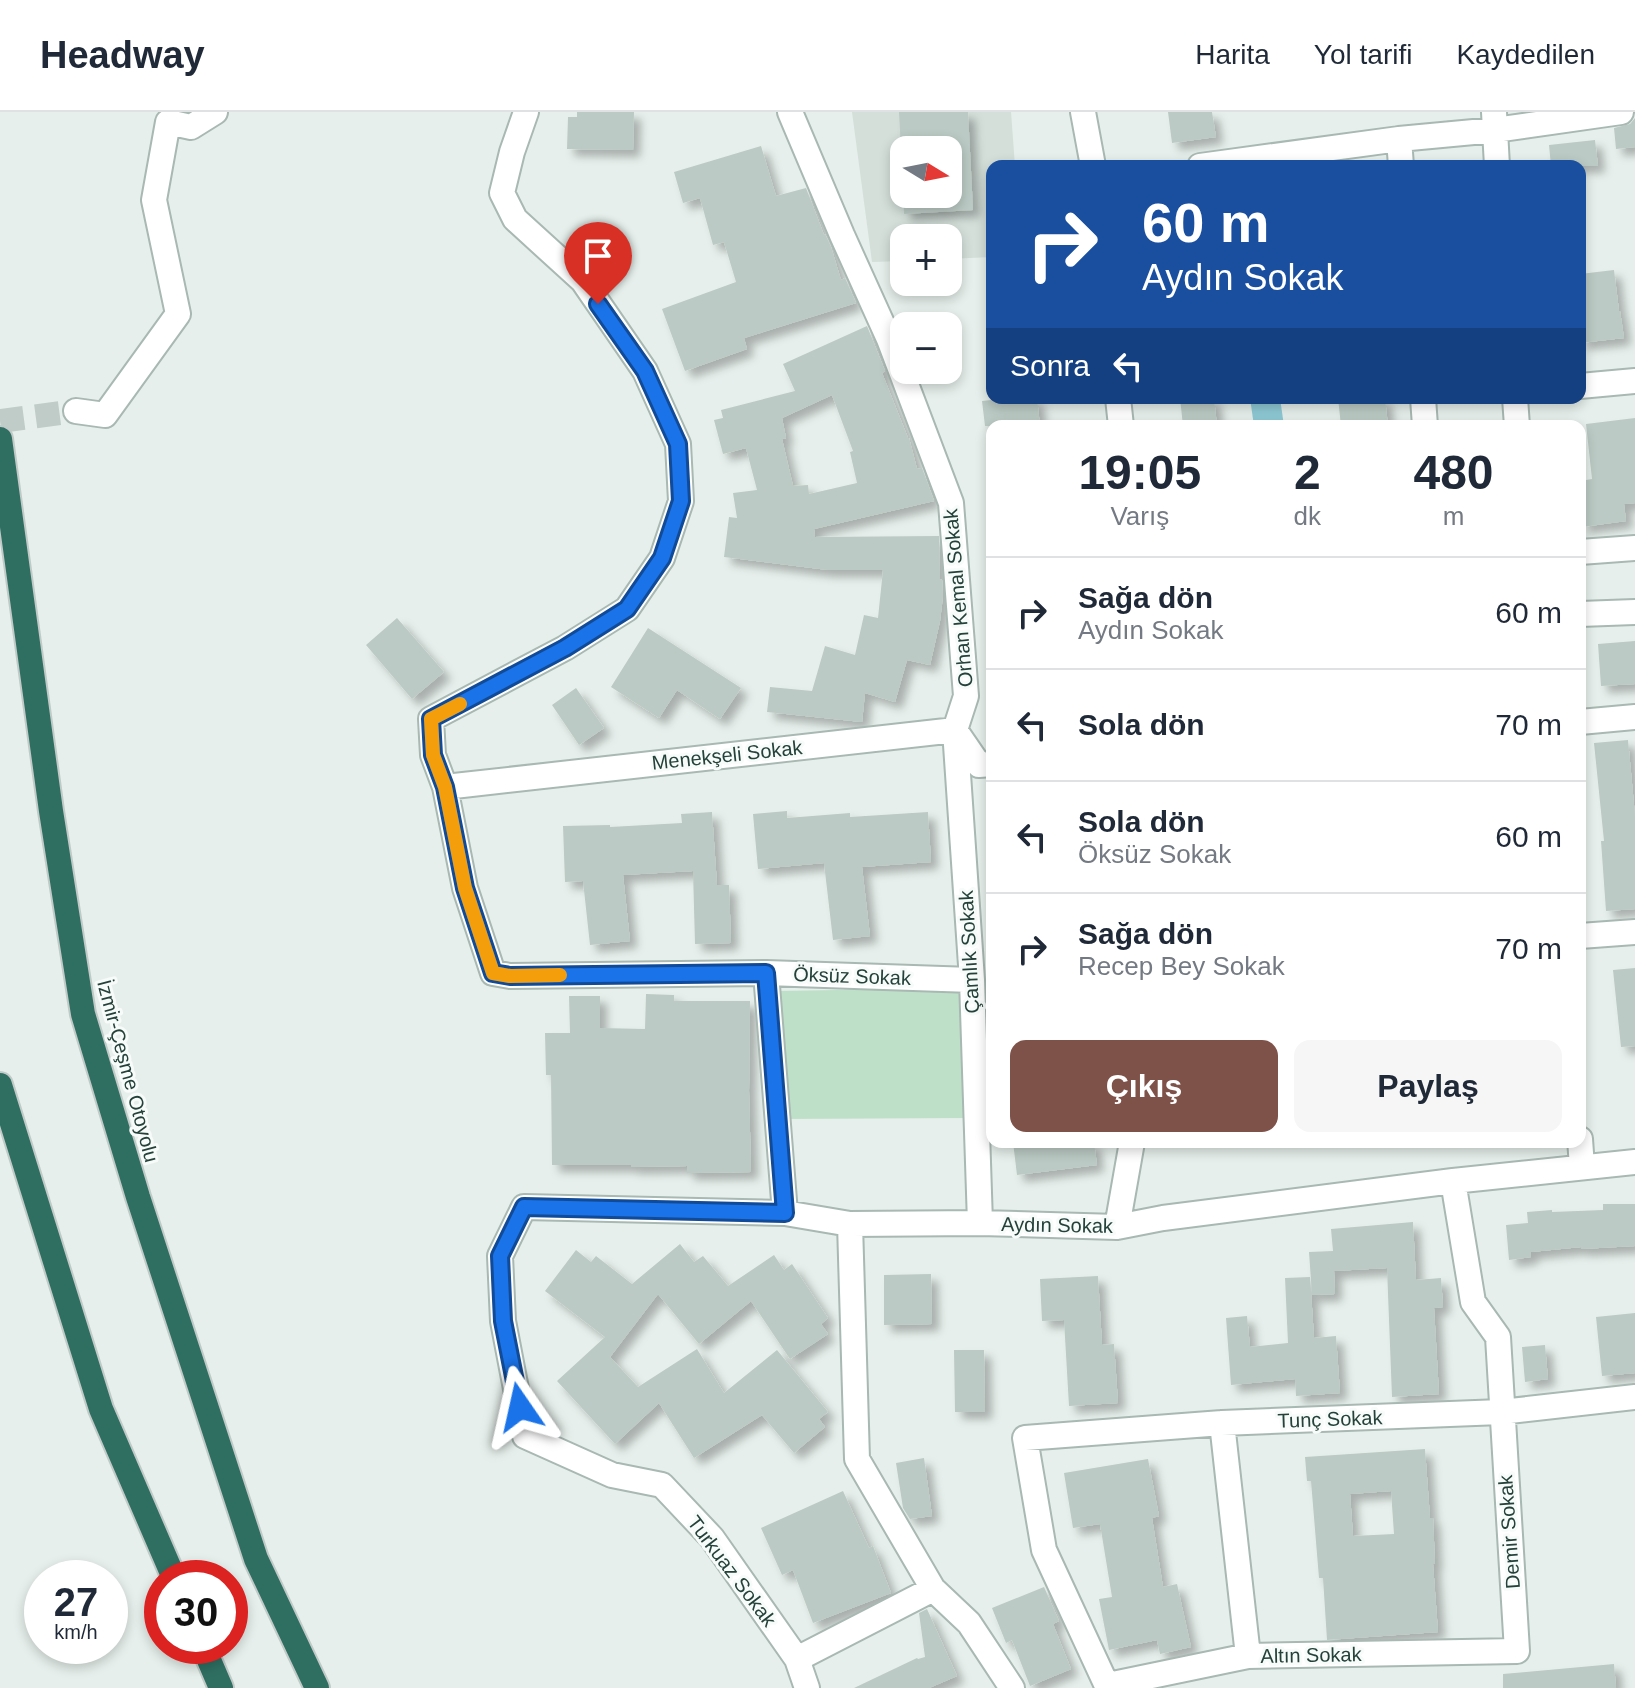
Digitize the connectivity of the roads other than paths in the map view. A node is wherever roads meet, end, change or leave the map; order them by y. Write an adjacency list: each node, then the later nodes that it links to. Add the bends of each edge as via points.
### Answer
1 (215, 112): 14 (street, via 191,127 168,122 154,200 178,314 105,415)
2 (526, 112): 24 (street, via 502,193 515,219 583,281 645,371 678,444 681,501 662,558 627,609 431,719 433,755)
3 (790, 112): 22 (street, Orhan Kemal Sokak, via 889,339 951,503 966,696)
4 (1083, 112): 8 (street)
5 (1621, 112): 6 (street)
6 (1495, 121): 7 (street); 11 (street)
7 (1399, 139): 9 (street); 10 (street)
8 (1092, 160)
9 (1244, 160)
10 (1401, 160)
11 (1497, 160)
12 (1635, 381): 13 (street)
13 (1586, 385)
14 (76, 411)
15 (0, 439): 51 (highway, İzmir-Çeşme Otoyolu, via 83,1014 256,1559)
16 (1635, 548): 17 (street)
17 (1586, 552)
18 (1635, 612): 19 (street)
19 (1586, 614)
20 (1635, 717): 21 (street)
21 (1586, 721)
22 (955, 730): 23 (street, via 979,765); 24 (street, Menekşeli Sokak); 28 (street, Çamlık Sokak)
23 (986, 764)
24 (445, 787): 27 (street, Öksüz Sokak, via 465,888 493,973)
25 (1635, 932): 26 (street)
26 (1586, 936)
27 (766, 973): 28 (street, Öksüz Sokak); 36 (street)
28 (972, 980): 37 (street, Çamlık Sokak)
29 (0, 1085): 43 (highway, via 101,1409)
30 (1131, 1148): 39 (street)
31 (1581, 1148): 33 (street)
32 (1635, 1162): 33 (street, Aydın Sokak)
33 (1582, 1167): 34 (street, Aydın Sokak)
34 (1453, 1181): 39 (street, Aydın Sokak); 41 (street, Demir Sokak, via 1473,1302 1498,1337)
35 (524, 1207): 36 (street, Aydın Sokak); 47 (street, Turkuaz Sokak, via 500,1256 503,1321 525,1436 612,1475 662,1485 712,1538)
36 (785, 1213): 38 (street, Aydın Sokak)
37 (980, 1223): 38 (street, Aydın Sokak); 39 (street, Aydın Sokak)
38 (850, 1224): 44 (street, via 857,1459)
39 (1117, 1227)
40 (1635, 1397): 41 (street, Tunç Sokak)
41 (1501, 1412): 42 (street, Tunç Sokak); 45 (street, Demir Sokak)
42 (1222, 1423): 46 (street); 49 (street, Tunç Sokak, via 1025,1438 1044,1550)
43 (166, 1560)
44 (933, 1589): 47 (street); 53 (street, via 969,1623)
45 (1517, 1651): 46 (street, Altın Sokak)
46 (1248, 1656): 49 (street, Altın Sokak)
47 (797, 1659): 52 (street, Turkuaz Sokak)
48 (211, 1664): 50 (highway)
49 (1108, 1687)
50 (221, 1688)
51 (317, 1688)
52 (807, 1688)
53 (1012, 1688)

